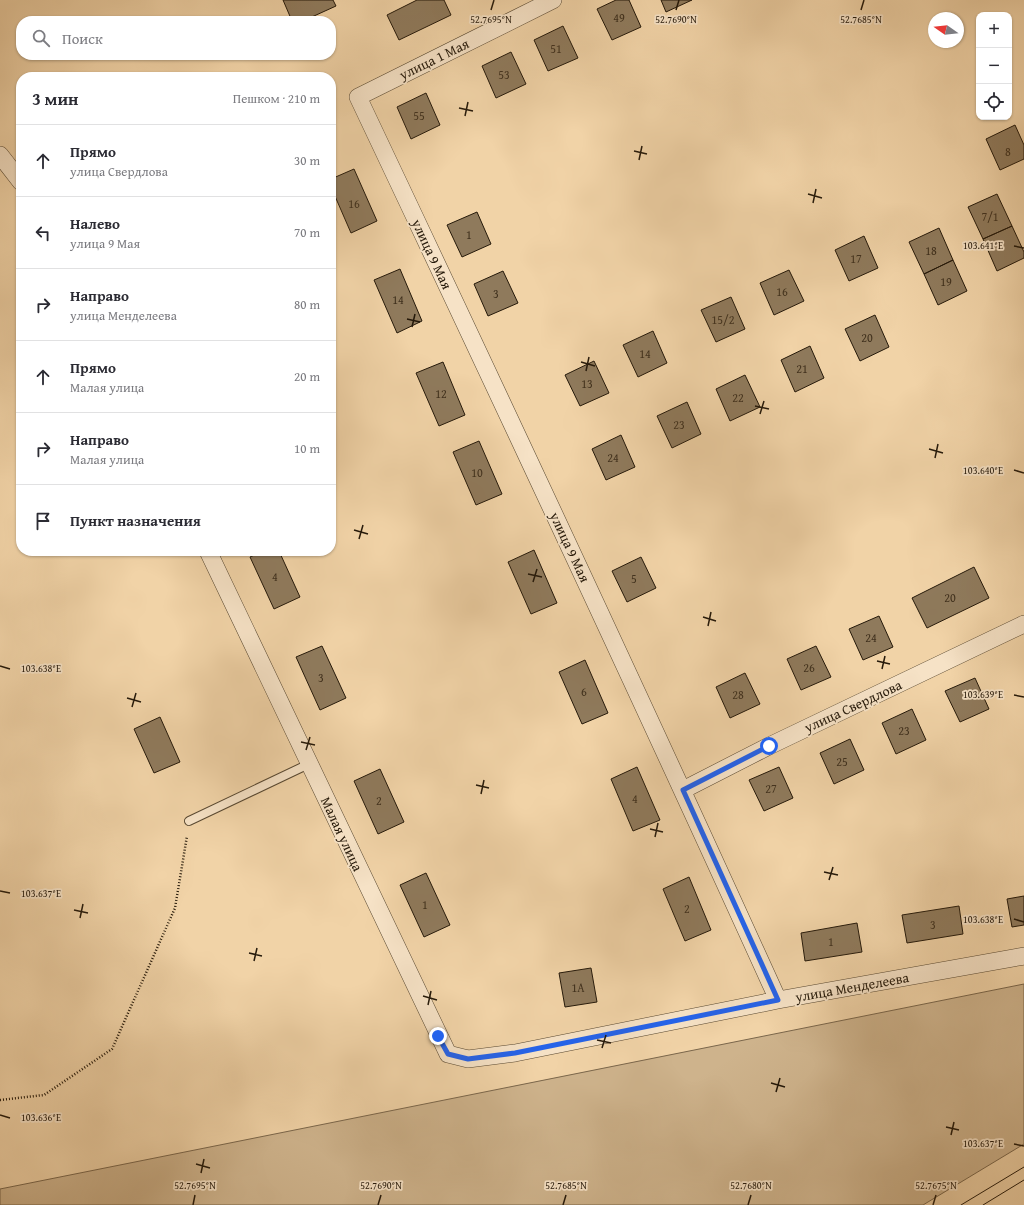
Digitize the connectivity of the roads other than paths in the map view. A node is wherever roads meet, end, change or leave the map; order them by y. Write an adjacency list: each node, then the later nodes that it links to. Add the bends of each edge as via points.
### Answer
1 (553, 0): 2 (street, улица 1 Мая)
2 (358, 97): 8 (street, улица 9 Мая)
3 (0, 155): 4 (street)
4 (16, 176)
5 (210, 556): 7 (street, Малая улица)
6 (1024, 624): 8 (street, улица Свердлова)
7 (309, 764): 9 (lane); 12 (street, Малая улица, via 448,1054 468,1059)
8 (683, 790): 11 (street, улица 9 Мая)
9 (189, 821)
10 (1024, 956): 11 (street, улица Менделеева)
11 (778, 1000): 12 (street, улица Менделеева)
12 (515, 1053)

